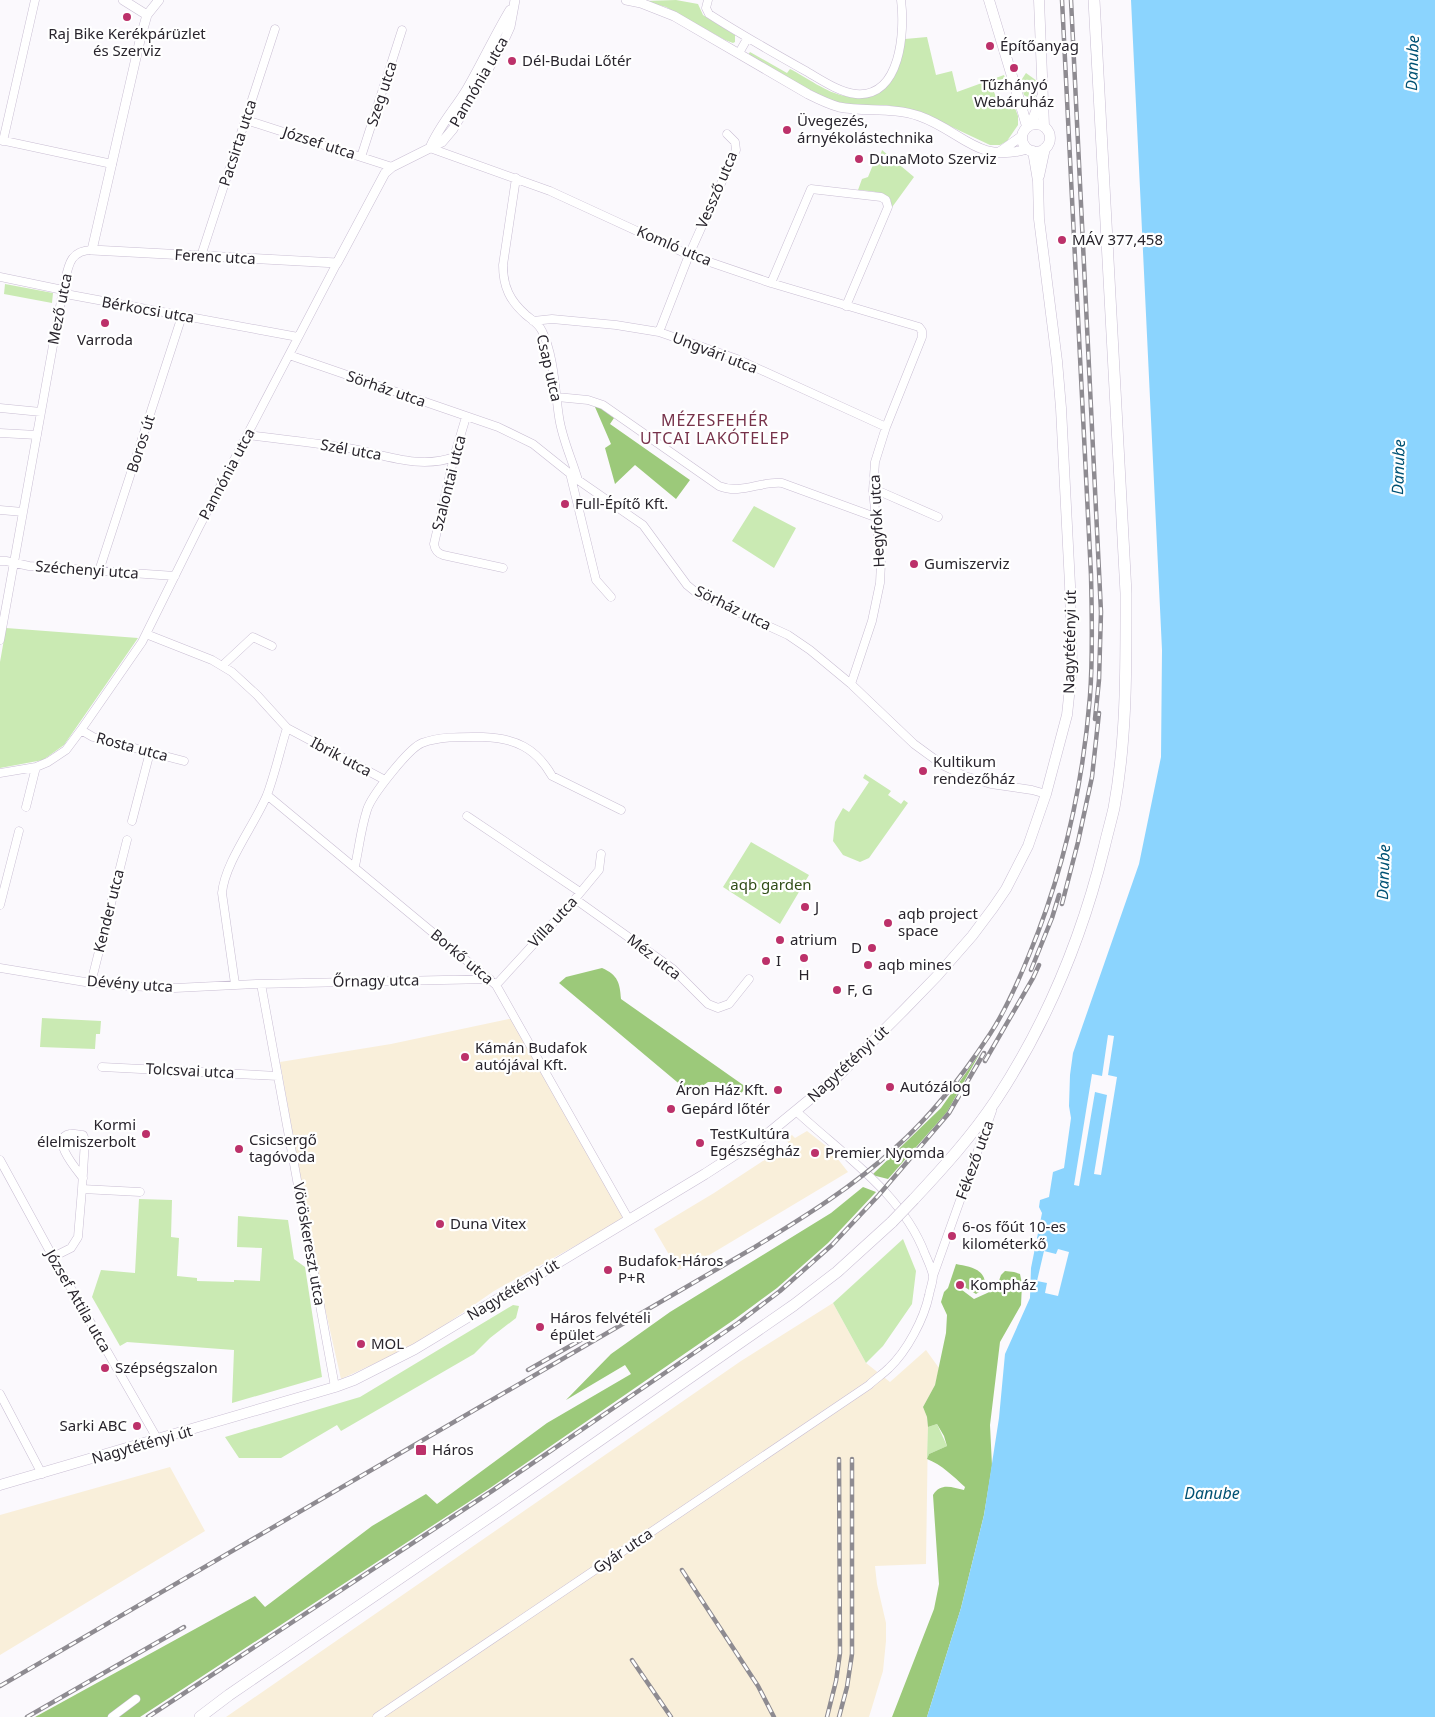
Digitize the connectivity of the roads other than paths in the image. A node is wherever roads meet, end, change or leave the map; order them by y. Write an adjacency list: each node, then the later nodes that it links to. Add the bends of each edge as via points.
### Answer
1 (35, 0): 23 (street)
2 (123, 0): 12 (street)
3 (159, 0): 12 (street)
4 (626, 0): 9 (street)
5 (901, 0): 15 (street, via 903,14 897,59 889,79 878,89 859,94 832,86)
6 (989, 0): 19 (main road)
7 (1039, 0): 17 (main road)
8 (1094, 0): 102 (main road, via 1126,593 1126,685 1114,808 1098,871 1059,982)
9 (642, 2): 16 (street, via 674,16)
10 (514, 3): 24 (street, Pannónia utca)
11 (707, 4): 15 (street, via 709,14)
12 (147, 15): 29 (street)
13 (275, 29): 18 (street, Pacsirta utca)
14 (402, 30): 28 (street, Szeg utca)
15 (748, 38): 16 (street)
16 (739, 54): 27 (street, via 826,103 919,116 980,149)
17 (1044, 92): 19 (main road); 20 (main road)
18 (246, 120): 28 (street, József utca); 35 (street, Pacsirta utca)
19 (1029, 125): 20 (main road); 22 (main road)
20 (1044, 126): 25 (main road, via 1050,137)
21 (727, 134): 34 (street, Vessző utca, via 735,142 736,150)
22 (1022, 136): 26 (main road, via 1024,145); 27 (street)
23 (1, 141): 29 (street)
24 (430, 148): 30 (street, Pannónia utca); 31 (street, Komló utca)
25 (1045, 148): 26 (main road); 32 (main road, Nagytétényi út)
26 (1030, 150): 27 (street); 32 (main road, Nagytétényi út)
27 (998, 153)
28 (361, 157): 30 (street, József utca)
29 (112, 164): 33 (street)
30 (392, 167): 36 (street, Pannónia utca, via 385,173)
31 (516, 178): 34 (street, Komló utca, via 550,190); 42 (street, Csap utca, via 503,278 513,301)
32 (1038, 181): 81 (main road, Nagytétényi út, via 1041,238 1060,399 1072,628 1067,716)
33 (92, 250): 35 (street, Ferenc utca); 39 (street, Mező utca, via 78,252 71,258)
34 (689, 255): 38 (street, Komló utca); 44 (street, Vessző utca)
35 (201, 256): 36 (street, Ferenc utca)
36 (337, 263): 45 (street, Pannónia utca)
37 (0, 277): 39 (street, Bérkocsi utca)
38 (771, 283): 40 (street, Komló utca); 40 (street, via 811,189 881,197 888,207)
39 (63, 290): 41 (street, Bérkocsi utca, via 71,295); 49 (street, Mező utca)
40 (846, 306): 43 (street, Komló utca, via 919,327)
41 (182, 316): 45 (street, Bérkocsi utca); 66 (street, Boros út)
42 (533, 321): 44 (street, Ungvári utca, via 552,319); 47 (street, Csap utca, via 540,327 547,344)
43 (922, 331): 51 (street, Hegyfok utca)
44 (659, 332): 51 (street, Ungvári utca, via 737,359)
45 (298, 336): 46 (street, Pannónia utca)
46 (289, 355): 50 (street, Sörház utca); 54 (street, Pannónia utca)
47 (557, 397): 57 (street, Csap utca, via 563,434); 62 (street, via 603,405 726,489 782,483)
48 (0, 408): 49 (street)
49 (41, 412): 53 (street, Mező utca)
50 (466, 417): 55 (street, Szalontai utca); 56 (street, Sörház utca, via 498,427 533,444)
51 (886, 427): 58 (street, Hegyfok utca, via 875,462)
52 (0, 433): 53 (street)
53 (37, 435): 60 (street, Mező utca)
54 (248, 435): 55 (street, Szél utca, via 350,449 406,462); 67 (street, Pannónia utca)
55 (454, 457): 65 (street, Szalontai utca, via 434,549 443,555)
56 (570, 474): 57 (street, Sörház utca); 68 (street, via 596,580)
57 (578, 480): 73 (street, Sörház utca, via 643,525 687,585 698,594 788,635)
58 (873, 491): 61 (street); 62 (street, Hegyfok utca)
59 (0, 510): 60 (street)
60 (23, 512): 64 (street, Mező utca)
61 (938, 516)
62 (875, 517): 73 (street, Hegyfok utca, via 881,563 880,583 872,620)
63 (0, 561): 64 (street, Széchenyi utca)
64 (14, 563): 66 (street, Széchenyi utca); 70 (street, Mező utca)
65 (503, 568)
66 (99, 571): 67 (street, Széchenyi utca)
67 (175, 576): 69 (street, Pannónia utca)
68 (611, 597)
69 (146, 634): 72 (street, Ibrik utca); 75 (street, Pannónia utca)
70 (0, 640)
71 (272, 646): 72 (street, via 253,637)
72 (223, 665): 74 (street, Ibrik utca)
73 (850, 684): 81 (street, Sörház utca, via 914,744 944,766 991,784)
74 (287, 728): 80 (street, Ibrik utca); 82 (street)
75 (82, 730): 76 (street, Rosta utca, via 93,737); 78 (street, Pannónia utca, via 58,757)
76 (150, 752): 77 (street, Rosta utca); 86 (street)
77 (184, 761)
78 (36, 767): 79 (street, Pannónia utca); 83 (street)
79 (0, 773)
80 (385, 780): 84 (street, Ibrik utca, via 421,743 472,737 509,740 538,756 552,776); 90 (street, via 367,808)
81 (1046, 794): 103 (main road, Nagytétényi út, via 1015,872 978,929 858,1057)
82 (267, 795): 90 (street, Borkő utca); 98 (street, via 222,885)
83 (26, 806)
84 (621, 810)
85 (467, 816): 91 (street)
86 (132, 821)
87 (20, 831): 93 (street)
88 (128, 840): 97 (street, Kender utca)
89 (601, 854): 91 (street, Villa utca, via 599,870)
90 (355, 866): 96 (street, Borkő utca)
91 (580, 892): 92 (street, Villa utca)
92 (575, 899): 95 (street, Méz utca, via 673,969 708,1004 718,1008 730,1004); 96 (street, Villa utca)
93 (0, 905)
94 (0, 968): 97 (street, Dévény utca)
95 (749, 978)
96 (493, 982): 99 (street, Őrnagy utca); 108 (street, Borkő utca)
97 (91, 983): 98 (street, Dévény utca, via 175,988)
98 (235, 984): 99 (street, Dévény utca)
99 (261, 984): 101 (street, Vöröskereszt utca)
100 (102, 1067): 101 (street, Tolcsvai utca)
101 (278, 1076): 112 (street, Vöröskereszt utca)
102 (996, 1100): 110 (street, Fékező utca); 119 (main road, bridge, via 970,1136 914,1199 837,1272)
103 (796, 1112): 108 (main road, Nagytétényi út, via 755,1143); 110 (street, via 845,1153 894,1203 917,1237)
104 (0, 1160): 109 (street, József Attila utca)
105 (82, 1178): 105 (street, via 86,1140 83,1135 69,1134 64,1138 63,1149); 106 (street)
106 (82, 1189): 107 (street); 109 (street, via 78,1237 71,1248)
107 (140, 1192)
108 (629, 1220): 112 (main road, Nagytétényi út, via 415,1349)
109 (53, 1257): 114 (street, József Attila utca)
110 (933, 1276): 111 (street, Fékező utca, via 924,1312 906,1345 890,1367)
111 (869, 1385): 120 (street, Gyár utca)
112 (335, 1387): 114 (main road, Nagytétényi út)
113 (0, 1394): 115 (street)
114 (158, 1440): 115 (main road, Nagytétényi út)
115 (42, 1474): 116 (main road, Nagytétényi út)
116 (0, 1486)
117 (136, 1699): 118 (street)
118 (112, 1717)
119 (200, 1717)
120 (377, 1717)

